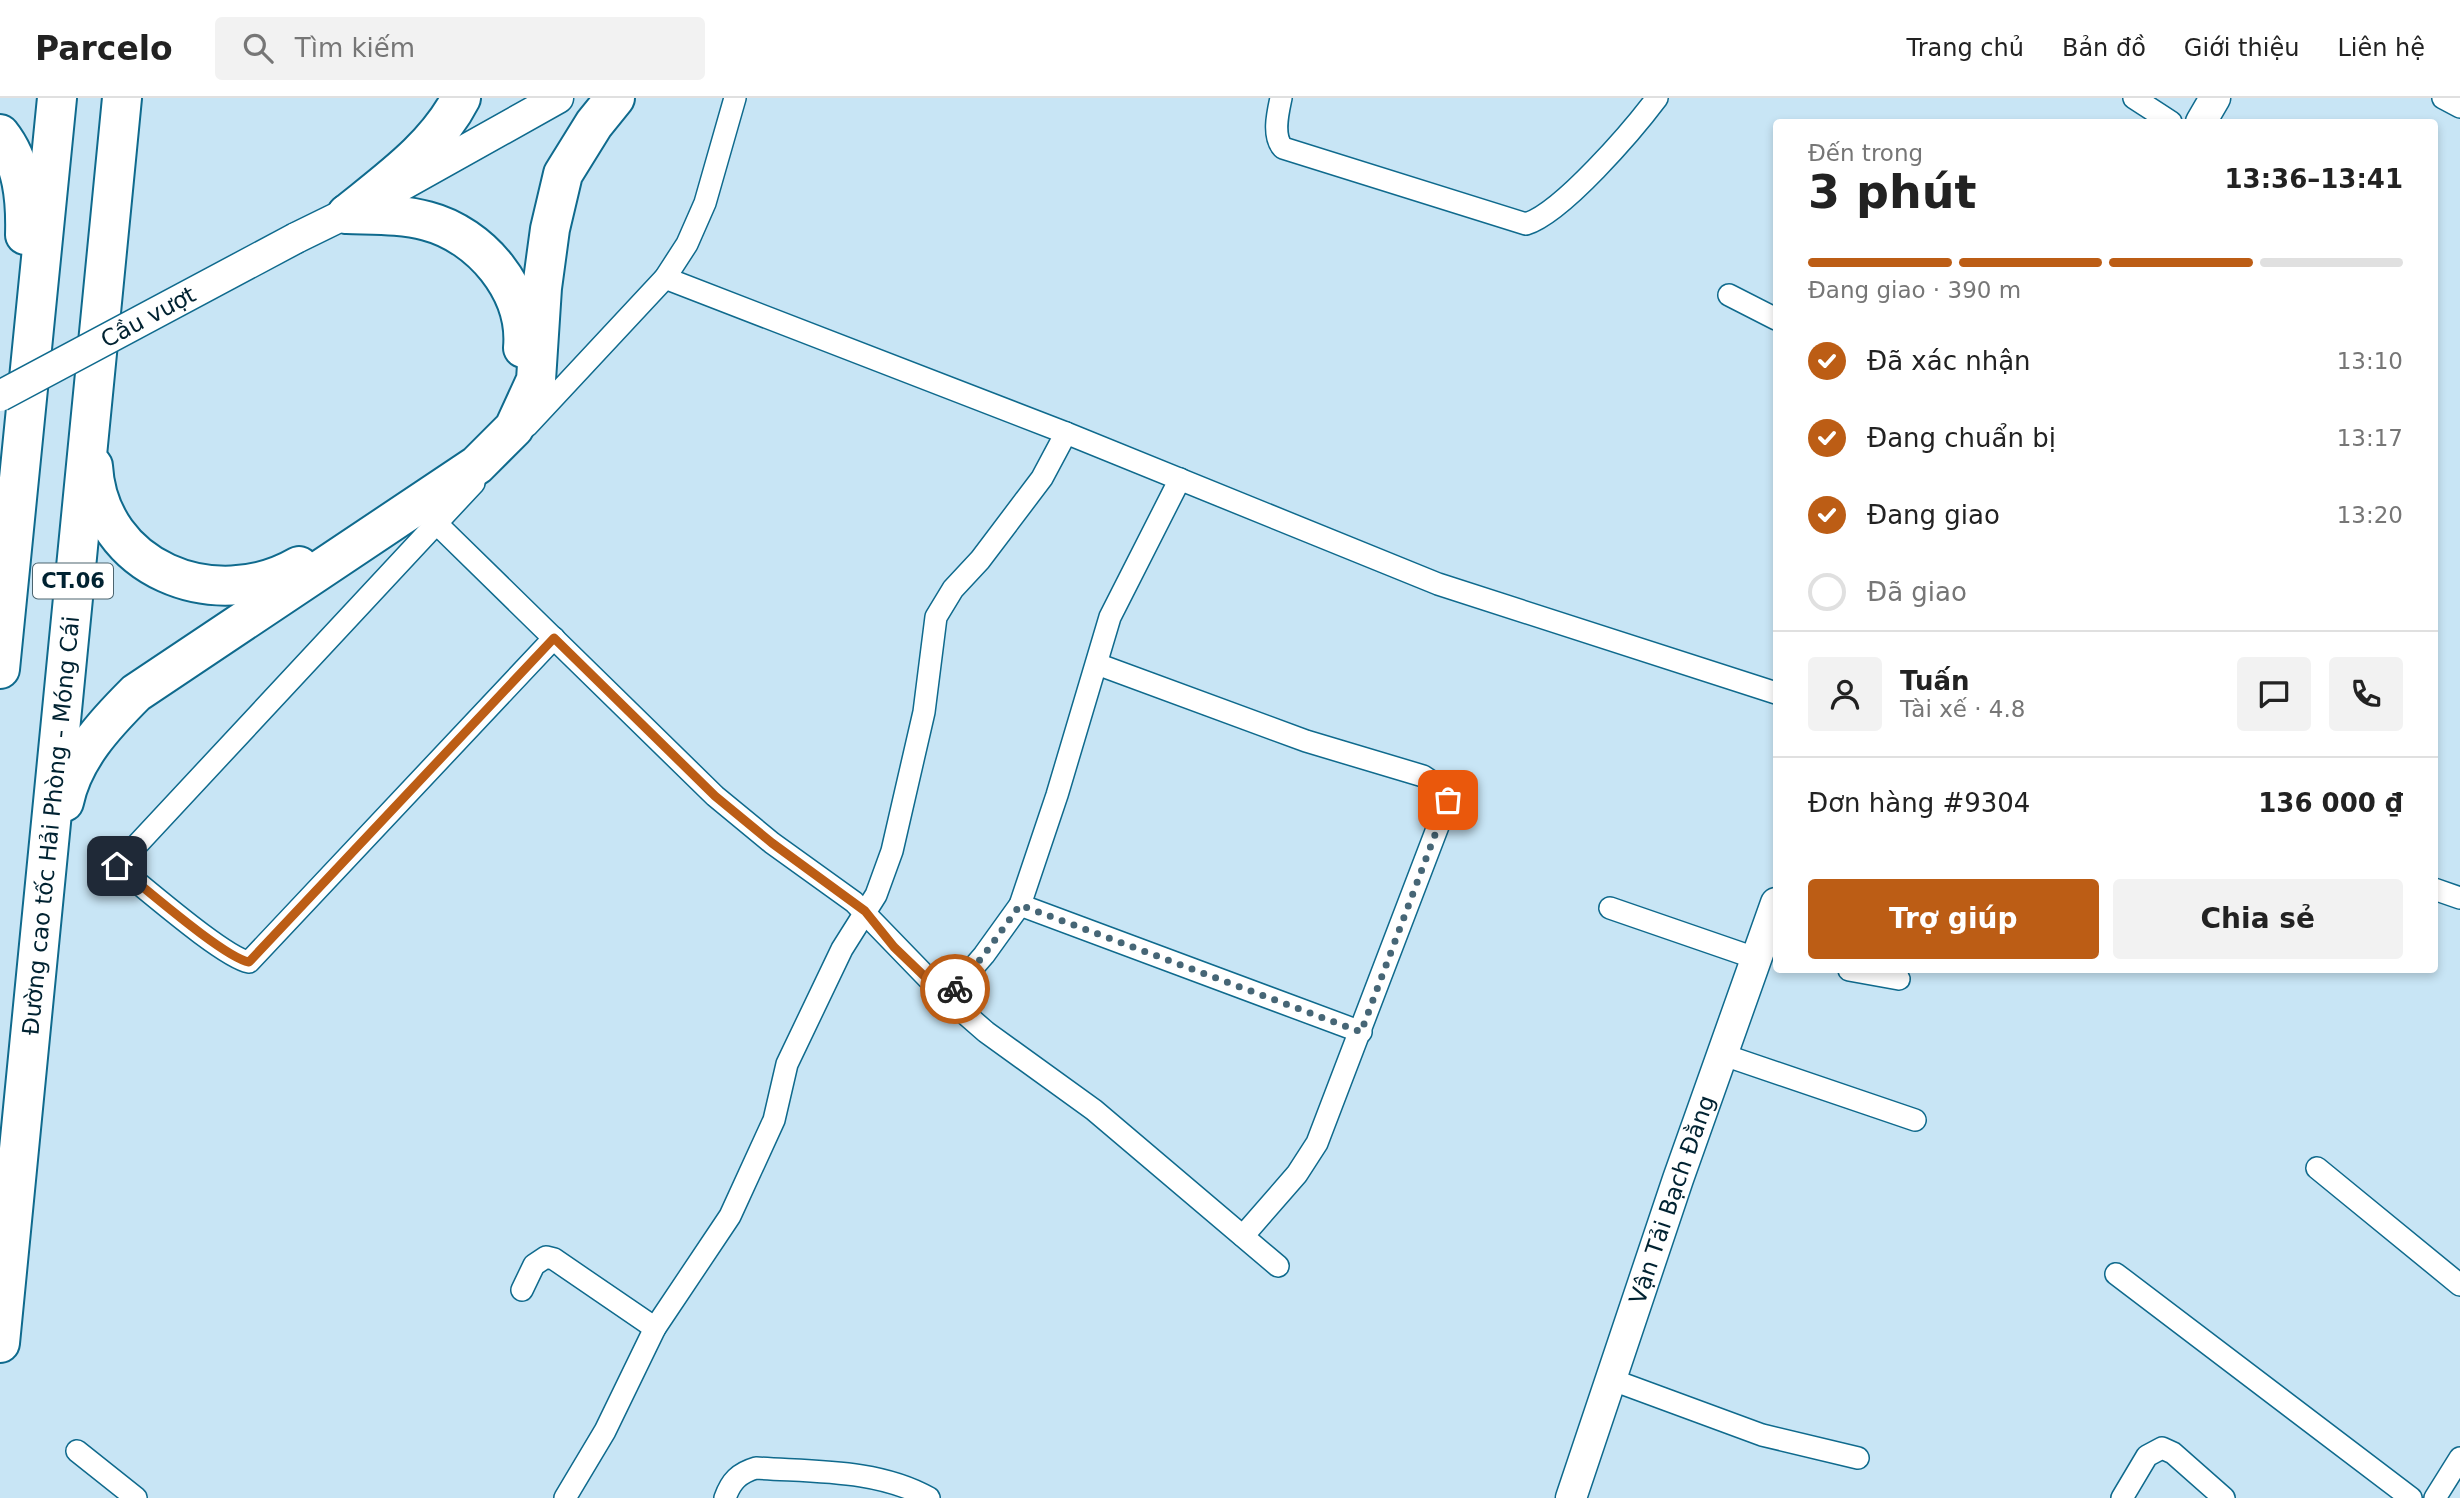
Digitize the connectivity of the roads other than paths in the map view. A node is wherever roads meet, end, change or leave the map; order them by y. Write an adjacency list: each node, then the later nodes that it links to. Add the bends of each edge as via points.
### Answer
1 (57, 98): 21 (highway, CT.06)
2 (122, 98): 20 (highway, Đường cao tốc Hải Phòng - Móng Cái / CT.06)
3 (461, 98): 16 (highway, via 449,122 409,163)
4 (558, 98): 16 (street, Cầu vượt)
5 (615, 98): 43 (highway, via 563,174 545,264 536,380 514,428 477,466 150,682 107,723 83,755 67,787 58,833)
6 (735, 98): 17 (street, via 705,203)
7 (1281, 98): 8 (street, via 1277,133 1283,148 1526,224 1540,220 1591,173)
8 (1657, 98)
9 (2134, 98): 13 (street)
10 (2215, 98): 14 (street)
11 (2443, 98): 12 (street)
12 (2460, 107)
13 (2166, 119)
14 (2203, 119)
15 (0, 134): 21 (highway, via 22,177 26,225)
16 (347, 214): 20 (highway, via 428,221 460,234 492,260 513,293 524,334 520,376 502,419 466,454 313,558 278,579 241,587 202,585 164,573 138,556 111,527 94,490); 21 (street, Cầu vượt, bridge, via 296,238)
17 (665, 278): 22 (street); 25 (street)
18 (1729, 295): 19 (street)
19 (1773, 317)
20 (93, 377): 43 (highway, Đường cao tốc Hải Phòng - Móng Cái / CT.06)
21 (12, 407): 23 (highway, CT.06)
22 (1066, 433): 24 (street); 35 (street, via 1042,478 936,617 924,712 891,851 876,895)
23 (20, 463): 26 (highway); 29 (highway, CT.06)
24 (1180, 479): 28 (street, via 1110,617); 30 (street, via 1438,584)
25 (436, 523): 27 (street); 27 (street, via 112,871 249,962)
26 (0, 577)
27 (554, 638): 35 (street, via 715,796)
28 (1097, 664): 33 (street); 41 (street, via 1306,741 1423,776 1447,792 1448,800)
29 (0, 669)
30 (1773, 692)
31 (2438, 890): 32 (street)
32 (2460, 898)
33 (1020, 905): 40 (street); 41 (street)
34 (1611, 908): 37 (street)
35 (865, 911): 40 (street, via 894,947); 51 (street, via 787,1064 774,1120 730,1216)
36 (1773, 915): 37 (street, Vận Tải Bạch Đằng)
37 (1764, 952): 42 (street, Vận Tải Bạch Đằng)
38 (1866, 973): 39 (street)
39 (1899, 979)
40 (947, 998): 46 (street, via 1094,1110)
41 (1361, 1032): 46 (street, via 1317,1143 1297,1174)
42 (1721, 1054): 44 (street); 53 (street, Vận Tải Bạch Đằng)
43 (26, 1064): 52 (highway, Đường cao tốc Hải Phòng - Móng Cái / CT.06)
44 (1915, 1120)
45 (2317, 1168): 49 (street)
46 (1243, 1236): 47 (street)
47 (1278, 1266)
48 (2116, 1274): 64 (street)
49 (2460, 1284)
50 (522, 1290): 51 (street, via 534,1265 546,1257 554,1259)
51 (655, 1328): 59 (street, via 605,1432)
52 (0, 1343)
53 (1610, 1379): 55 (street, via 1762,1434); 57 (street, Vận Tải Bạch Đằng)
54 (77, 1451): 58 (street)
55 (1858, 1458)
56 (2460, 1458): 65 (street)
57 (1576, 1495)
58 (136, 1498)
59 (565, 1498)
60 (725, 1498): 61 (street, via 741,1472 756,1468 867,1477)
61 (929, 1498)
62 (2122, 1498): 63 (street, via 2147,1456 2162,1448)
63 (2224, 1498)
64 (2411, 1498)
65 (2435, 1498)

